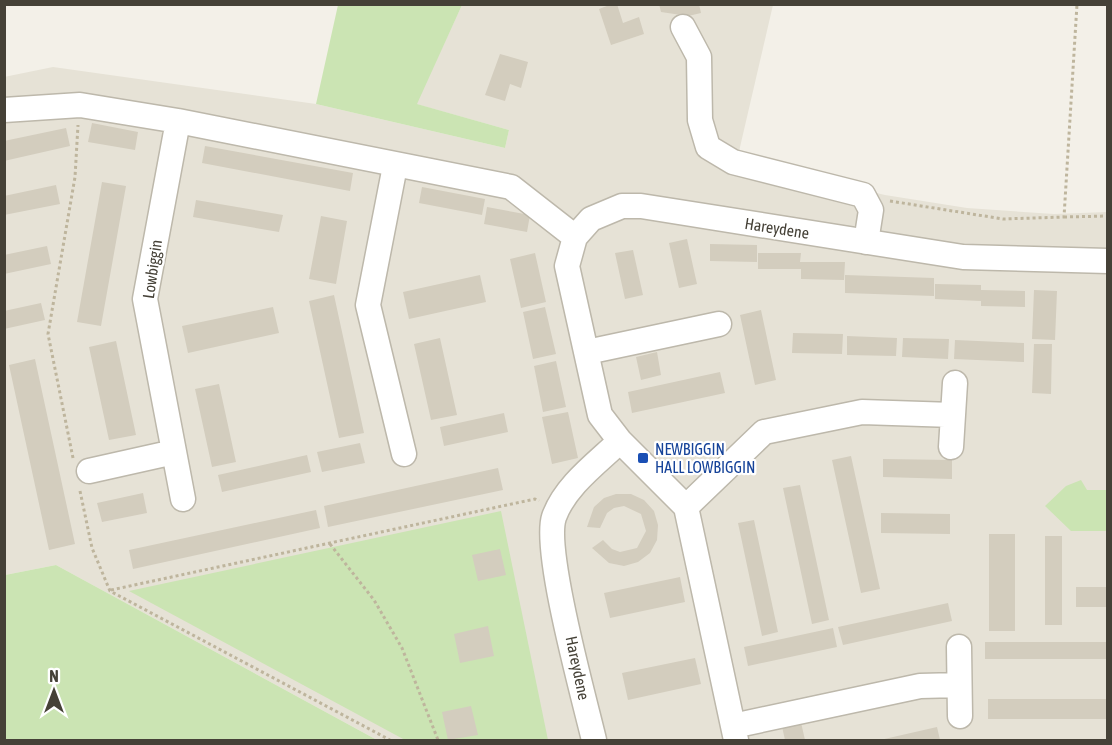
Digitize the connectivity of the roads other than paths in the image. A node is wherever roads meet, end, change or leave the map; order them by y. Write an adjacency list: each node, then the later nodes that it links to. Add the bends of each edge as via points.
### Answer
1 (683, 27): 6 (street, via 699,57 700,120 708,147 733,162 863,195 871,210)
2 (4, 110): 3 (street, via 80,105)
3 (178, 121): 4 (street); 14 (street, Lowbiggin, via 145,299)
4 (395, 166): 5 (street, via 511,187); 15 (street, via 368,304)
5 (575, 237): 6 (street, Hareydene, via 599,215 622,206 641,206); 9 (street, via 567,266)
6 (866, 242): 7 (street, Hareydene, via 963,257)
7 (1107, 261)
8 (719, 324): 9 (street)
9 (587, 352): 12 (street, via 600,415)
10 (955, 383): 11 (street)
11 (953, 415): 13 (street); 18 (street, via 862,412 764,432)
12 (620, 441): 18 (street); 23 (street, Hareydene, via 567,493 554,518 552,552)
13 (951, 447)
14 (174, 452): 16 (street); 17 (street, Lowbiggin)
15 (404, 454)
16 (89, 471)
17 (183, 499)
18 (686, 507): 22 (street)
19 (958, 647): 20 (street)
20 (959, 685): 21 (street); 22 (street, via 920,686)
21 (960, 716)
22 (735, 733)
23 (594, 741)

